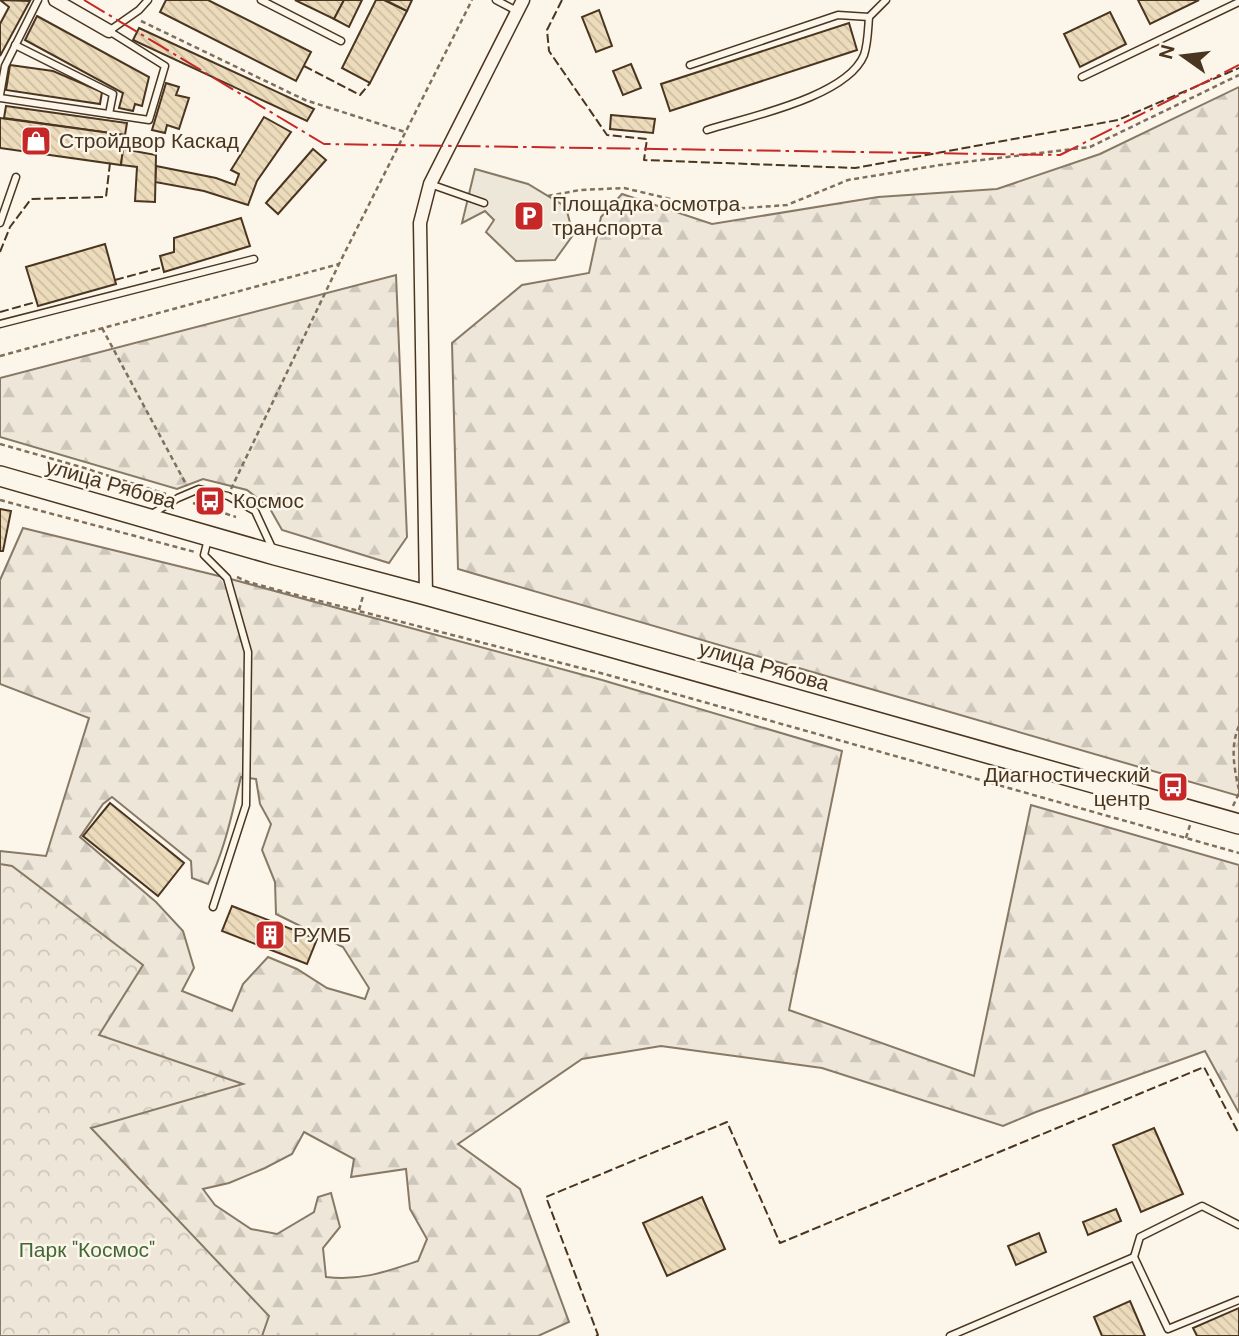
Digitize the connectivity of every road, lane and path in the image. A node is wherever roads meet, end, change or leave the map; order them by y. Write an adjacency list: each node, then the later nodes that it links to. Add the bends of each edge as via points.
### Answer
1 (38, 0): 14 (lane)
2 (55, 0): 12 (street)
3 (148, 0): 10 (lane)
4 (261, 0): 13 (lane)
5 (472, 0): 21 (path)
6 (496, 0): 9 (lane)
7 (886, 0): 11 (lane)
8 (1239, 2): 17 (lane)
9 (520, 5): 23 (street)
10 (130, 16): 12 (lane); 21 (path, via 305,100)
11 (869, 17): 15 (lane, via 838,15); 20 (lane, via 863,56 849,75 811,98)
12 (109, 31): 19 (lane, via 165,66 149,120)
13 (341, 41)
14 (16, 45): 18 (lane, via 5,66); 19 (lane, via 113,94)
15 (691, 65)
16 (1239, 75): 24 (path, via 1090,147 848,180 787,205 717,210 624,188)
17 (1082, 77)
18 (0, 97): 19 (lane)
19 (109, 114)
20 (707, 130)
21 (405, 132): 28 (path)
22 (16, 177): 26 (lane)
23 (429, 184): 25 (lane); 46 (street, via 420,223)
24 (548, 196)
25 (484, 203)
26 (0, 223)
27 (254, 259): 29 (lane)
28 (339, 264): 30 (path); 35 (path)
29 (0, 324)
30 (102, 328): 31 (path); 34 (path)
31 (0, 356)
32 (0, 444): 36 (path)
33 (0, 476): 40 (main road, улица Рябова)
34 (191, 493): 35 (lane, via 200,489); 36 (lane); 38 (path)
35 (228, 496): 39 (path); 44 (lane, via 255,511)
36 (178, 498): 38 (path); 40 (lane)
37 (0, 500): 43 (path)
38 (197, 504): 39 (path)
39 (221, 512): 41 (path)
40 (146, 517): 42 (main road, улица Рябова)
41 (236, 517)
42 (209, 536): 43 (lane); 44 (main road, улица Рябова)
43 (204, 555): 51 (lane, via 227,578 248,652 246,805)
44 (275, 555): 46 (main road, улица Рябова)
45 (231, 574): 50 (path)
46 (426, 595): 49 (main road, улица Рябова)
47 (1239, 726): 48 (path, via 1233,739)
48 (1239, 792): 49 (path)
49 (1236, 815)
50 (1239, 853)
51 (213, 907)
52 (1239, 1225): 53 (lane, via 1202,1206 1140,1237)
53 (1133, 1257): 54 (lane, via 1168,1329); 55 (lane)
54 (1239, 1300)
55 (950, 1336)

